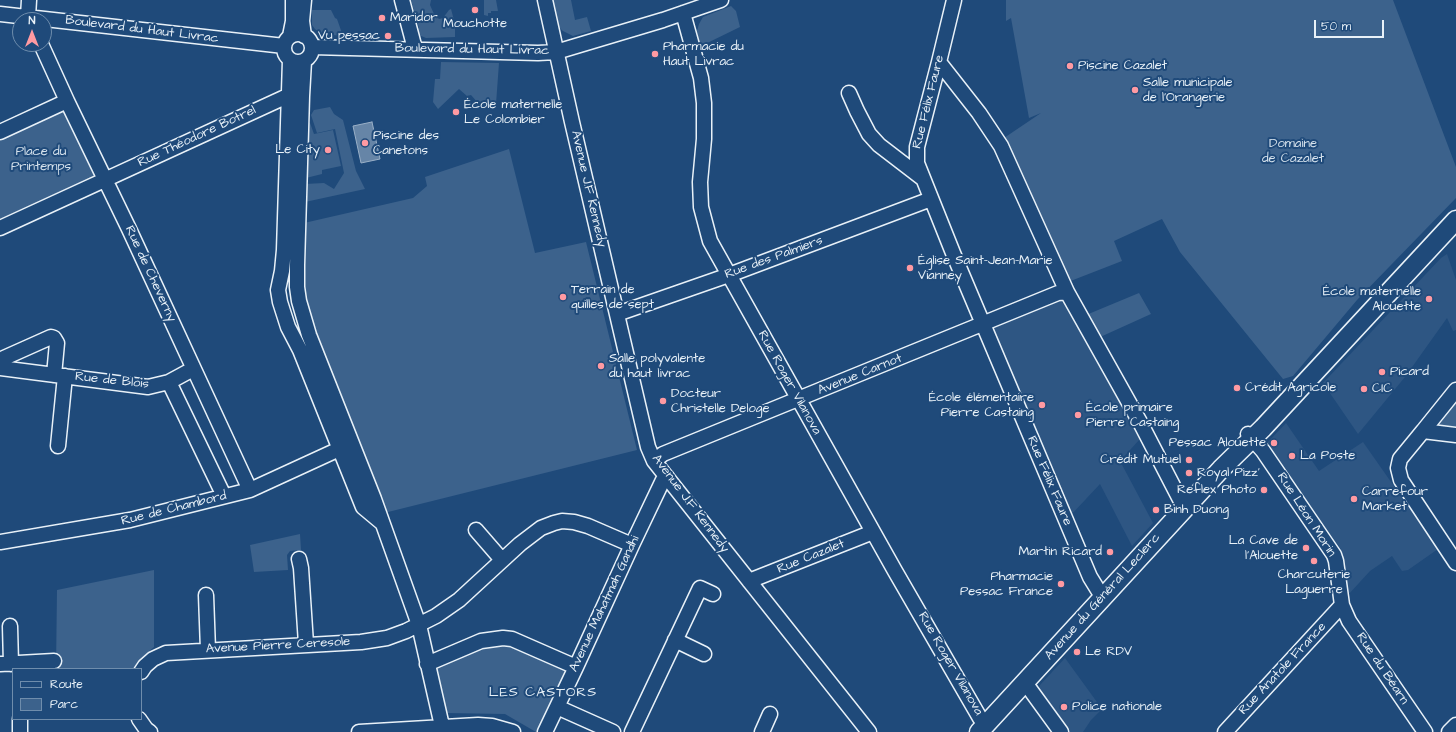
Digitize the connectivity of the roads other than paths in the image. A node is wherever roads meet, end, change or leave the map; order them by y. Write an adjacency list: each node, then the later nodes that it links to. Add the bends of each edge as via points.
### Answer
1 (29, 0): 8 (street)
2 (293, 0): 13 (street, via 293,21)
3 (304, 0): 13 (street)
4 (402, 0): 14 (street)
5 (545, 0): 16 (street, Avenue J.F Kennedy)
6 (721, 0): 9 (street, Boulevard du Haut Livrac)
7 (954, 0): 18 (street, Rue Félix Faure)
8 (33, 12)
9 (683, 13): 16 (street, Boulevard du Haut Livrac); 31 (street, Rue Roger Vilanova, via 701,78 704,103 701,207 710,241)
10 (0, 14): 11 (street, Boulevard du Haut Livrac)
11 (12, 15)
12 (52, 19): 13 (street, Boulevard du Haut Livrac)
13 (298, 41): 14 (street, Boulevard du Haut Livrac); 17 (street, via 285,54); 17 (street, via 310,55)
14 (415, 49): 16 (street, Boulevard du Haut Livrac)
15 (45, 52): 21 (street)
16 (556, 52): 33 (street, Avenue J.F Kennedy)
17 (297, 60): 20 (street)
18 (939, 62): 23 (street, Rue Félix Faure, via 917,147 916,162); 32 (street, via 1001,146)
19 (849, 93): 23 (street, via 869,134 879,145)
20 (295, 96): 24 (street, Rue Théodore Botrel); 29 (street); 30 (street)
21 (67, 101): 22 (street); 24 (street)
22 (0, 132)
23 (922, 178): 25 (street, Rue Félix Faure)
24 (106, 180): 28 (street); 38 (street, Rue de Cheverny)
25 (931, 199): 31 (street, Rue des Palmiers); 34 (street, Rue Félix Faure)
26 (1456, 209): 44 (main road, Avenue du Général Leclerc)
27 (1456, 220): 44 (main road, Avenue du Général Leclerc, via 1294,396)
28 (0, 228)
29 (283, 263): 30 (street); 36 (street, via 278,290 288,327)
30 (297, 264): 35 (street, via 299,301)
31 (729, 275): 33 (street, Rue des Palmiers); 42 (street, Rue Roger Vilanova)
32 (1067, 292): 34 (street, Avenue Carnot, via 1058,293); 52 (street, via 1141,424)
33 (617, 314): 48 (street, Avenue J.F Kennedy, via 648,447)
34 (983, 325): 42 (street, Avenue Carnot); 63 (street, Rue Félix Faure, via 1090,577)
35 (309, 335): 36 (street); 47 (street)
36 (296, 341): 47 (street)
37 (0, 368): 39 (street, Rue de Blois); 39 (street, Rue de Blois, via 4,358 46,338 54,338 57,343)
38 (193, 369): 40 (street); 50 (street, Rue de Cheverny)
39 (60, 375): 40 (street, Rue de Blois, via 148,387); 46 (street)
40 (170, 382): 51 (street)
41 (1456, 390): 43 (street)
42 (798, 400): 48 (street, Avenue Carnot, via 663,454); 54 (street, Rue Roger Vilanova)
43 (1423, 431): 45 (street); 59 (street, via 1400,459 1398,474)
44 (1250, 436): 52 (main road, Avenue du Général Leclerc); 64 (street, Rue Léon Morin, via 1334,555)
45 (1456, 436)
46 (58, 446)
47 (345, 446): 50 (street, Rue de Chambord); 65 (street, via 363,507 381,522)
48 (654, 462): 49 (street, Avenue J.F Kennedy)
49 (667, 477): 56 (street, Avenue Mahatmah Gandhi, via 663,480); 60 (street, Avenue J.F Kennedy)
50 (250, 490): 51 (street, Rue de Chambord)
51 (224, 496): 55 (street, Rue de Chambord, via 130,520)
52 (1184, 509): 63 (main road, Avenue du Général Leclerc)
53 (476, 530): 58 (street)
54 (873, 532): 60 (street, Rue Cazalet); 83 (street, Rue Roger Vilanova, via 980,718)
55 (0, 542)
56 (632, 545): 58 (street, Avenue Pierre Ceresole, via 588,526 562,521 546,525 536,531); 74 (street, Avenue Mahatmah Gandhi)
57 (299, 559): 68 (street)
58 (502, 560): 65 (street, Avenue Pierre Ceresole, via 459,600)
59 (1456, 563)
60 (749, 581): 92 (street, Avenue J.F Kennedy)
61 (713, 594): 67 (street, via 700,588)
62 (206, 595): 69 (street)
63 (1105, 596): 76 (main road, Avenue du Général Leclerc)
64 (1342, 605): 94 (street, Rue Anatole France); 95 (street, Rue du Béarn, via 1349,621)
65 (419, 625): 68 (street, Avenue Pierre Ceresole, via 380,639); 72 (street)
66 (10, 626): 73 (street)
67 (675, 640): 70 (street); 90 (street)
68 (306, 644): 69 (street, Avenue Pierre Ceresole)
69 (208, 650): 75 (street, Avenue Pierre Ceresole, via 166,653 153,659)
70 (704, 654)
71 (54, 661): 73 (street)
72 (427, 664): 74 (street, via 481,641 503,638 512,639); 82 (street)
73 (12, 665)
74 (576, 667): 77 (street, Avenue Mahatmah Gandhi)
75 (142, 671)
76 (1024, 684): 83 (main road, Avenue du Général Leclerc); 93 (street)
77 (557, 707): 88 (street, Avenue Mahatmah Gandhi); 89 (street)
78 (770, 714): 91 (street)
79 (20, 720): 84 (street)
80 (140, 720): 85 (street)
81 (1456, 725): 96 (street)
82 (448, 728): 86 (street); 87 (street, via 478,725)
83 (983, 728)
84 (20, 732)
85 (150, 732)
86 (359, 732)
87 (513, 732)
88 (545, 732)
89 (613, 732)
90 (632, 732)
91 (762, 732)
92 (869, 732)
93 (1061, 732)
94 (1225, 732)
95 (1425, 732)
96 (1449, 732)

